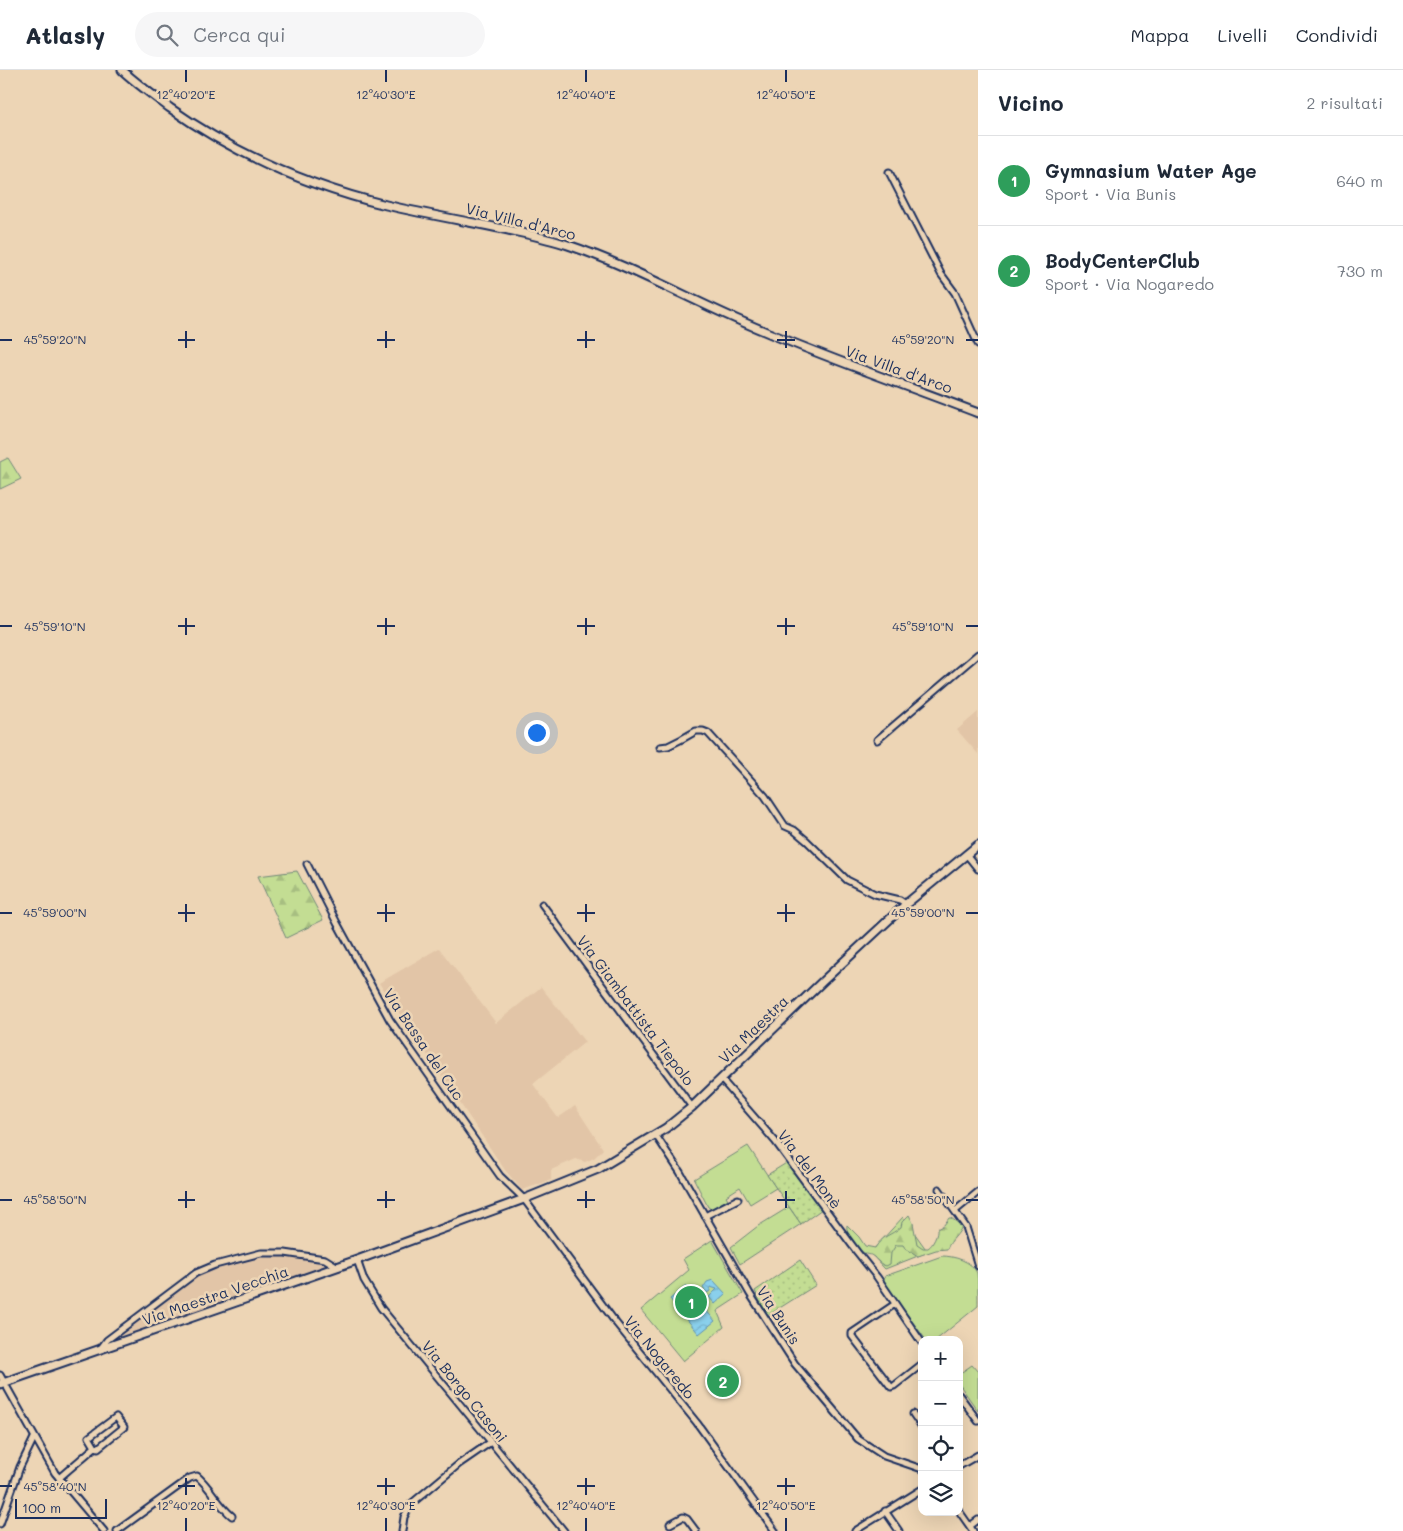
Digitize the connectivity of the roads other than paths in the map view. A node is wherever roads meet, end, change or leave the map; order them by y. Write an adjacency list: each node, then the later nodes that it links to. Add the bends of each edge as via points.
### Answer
1 (122, 70): 4 (main road, Via Villa d'Arco, via 190,122 228,145 298,178 386,205 567,244 741,322)
2 (889, 172): 3 (street, via 941,274 955,293)
3 (978, 344)
4 (978, 414)
5 (978, 654): 6 (street)
6 (877, 740)
7 (660, 747): 13 (street, via 682,740 696,731 708,733 764,796 785,826 807,841 847,880)
8 (978, 845): 9 (main road, Via Maestra)
9 (966, 854): 11 (street); 13 (main road, Via Maestra)
10 (308, 864): 19 (street, Via Bassa del Cuc, via 390,1020 500,1176)
11 (978, 868)
12 (542, 904): 15 (street, Via Giambattista Tiepolo)
13 (906, 904): 14 (main road, Via Maestra)
14 (721, 1079): 15 (main road, Via Maestra); 26 (street, Via del Monè, via 775,1141)
15 (692, 1106): 16 (main road, Via Maestra)
16 (655, 1134): 19 (main road, Via Maestra, via 598,1169); 22 (street, Via Bunis)
17 (940, 1189): 21 (street)
18 (978, 1192): 21 (street)
19 (524, 1199): 23 (main road, Via Maestra Vecchia); 56 (street, Via Nogaredo)
20 (738, 1199): 22 (street)
21 (956, 1211): 24 (street, via 966,1227)
22 (706, 1216): 41 (street, Via Bunis, via 795,1364 849,1430 884,1456)
23 (357, 1260): 25 (main road, Via Maestra Vecchia); 37 (street, Via Borgo Casoni, via 364,1280 381,1308)
24 (978, 1266)
25 (338, 1267): 28 (main road, Via Maestra Vecchia); 28 (street, Via Maestra Vecchia, via 325,1259 285,1253 261,1254 215,1265 196,1273 106,1340)
26 (895, 1304): 27 (street, Via del Monè); 29 (street, via 852,1336 891,1387)
27 (918, 1337)
28 (101, 1348): 31 (main road, Via Maestra Vecchia)
29 (918, 1367)
30 (0, 1375): 31 (street)
31 (2, 1384): 36 (street)
32 (963, 1400): 34 (street)
33 (913, 1414): 35 (street)
34 (978, 1421)
35 (921, 1426)
36 (34, 1438): 42 (street); 48 (street)
37 (491, 1442): 53 (street, via 411,1504 404,1517); 54 (street, Via Borgo Casoni)
38 (95, 1448): 38 (street, via 124,1427 116,1417 89,1437); 42 (street)
39 (978, 1454): 40 (street)
40 (963, 1463)
41 (918, 1468)
42 (59, 1478): 51 (street)
43 (918, 1491): 44 (street)
44 (885, 1511): 57 (street); 58 (street)
45 (232, 1516): 52 (street, via 197,1476)
46 (963, 1516): 50 (street)
47 (978, 1520): 50 (street)
48 (0, 1524)
49 (670, 1524): 55 (street, via 683,1517)
50 (972, 1528)
51 (104, 1531)
52 (118, 1531)
53 (402, 1531)
54 (564, 1531)
55 (696, 1531)
56 (776, 1531)
57 (855, 1531)
58 (899, 1531)

